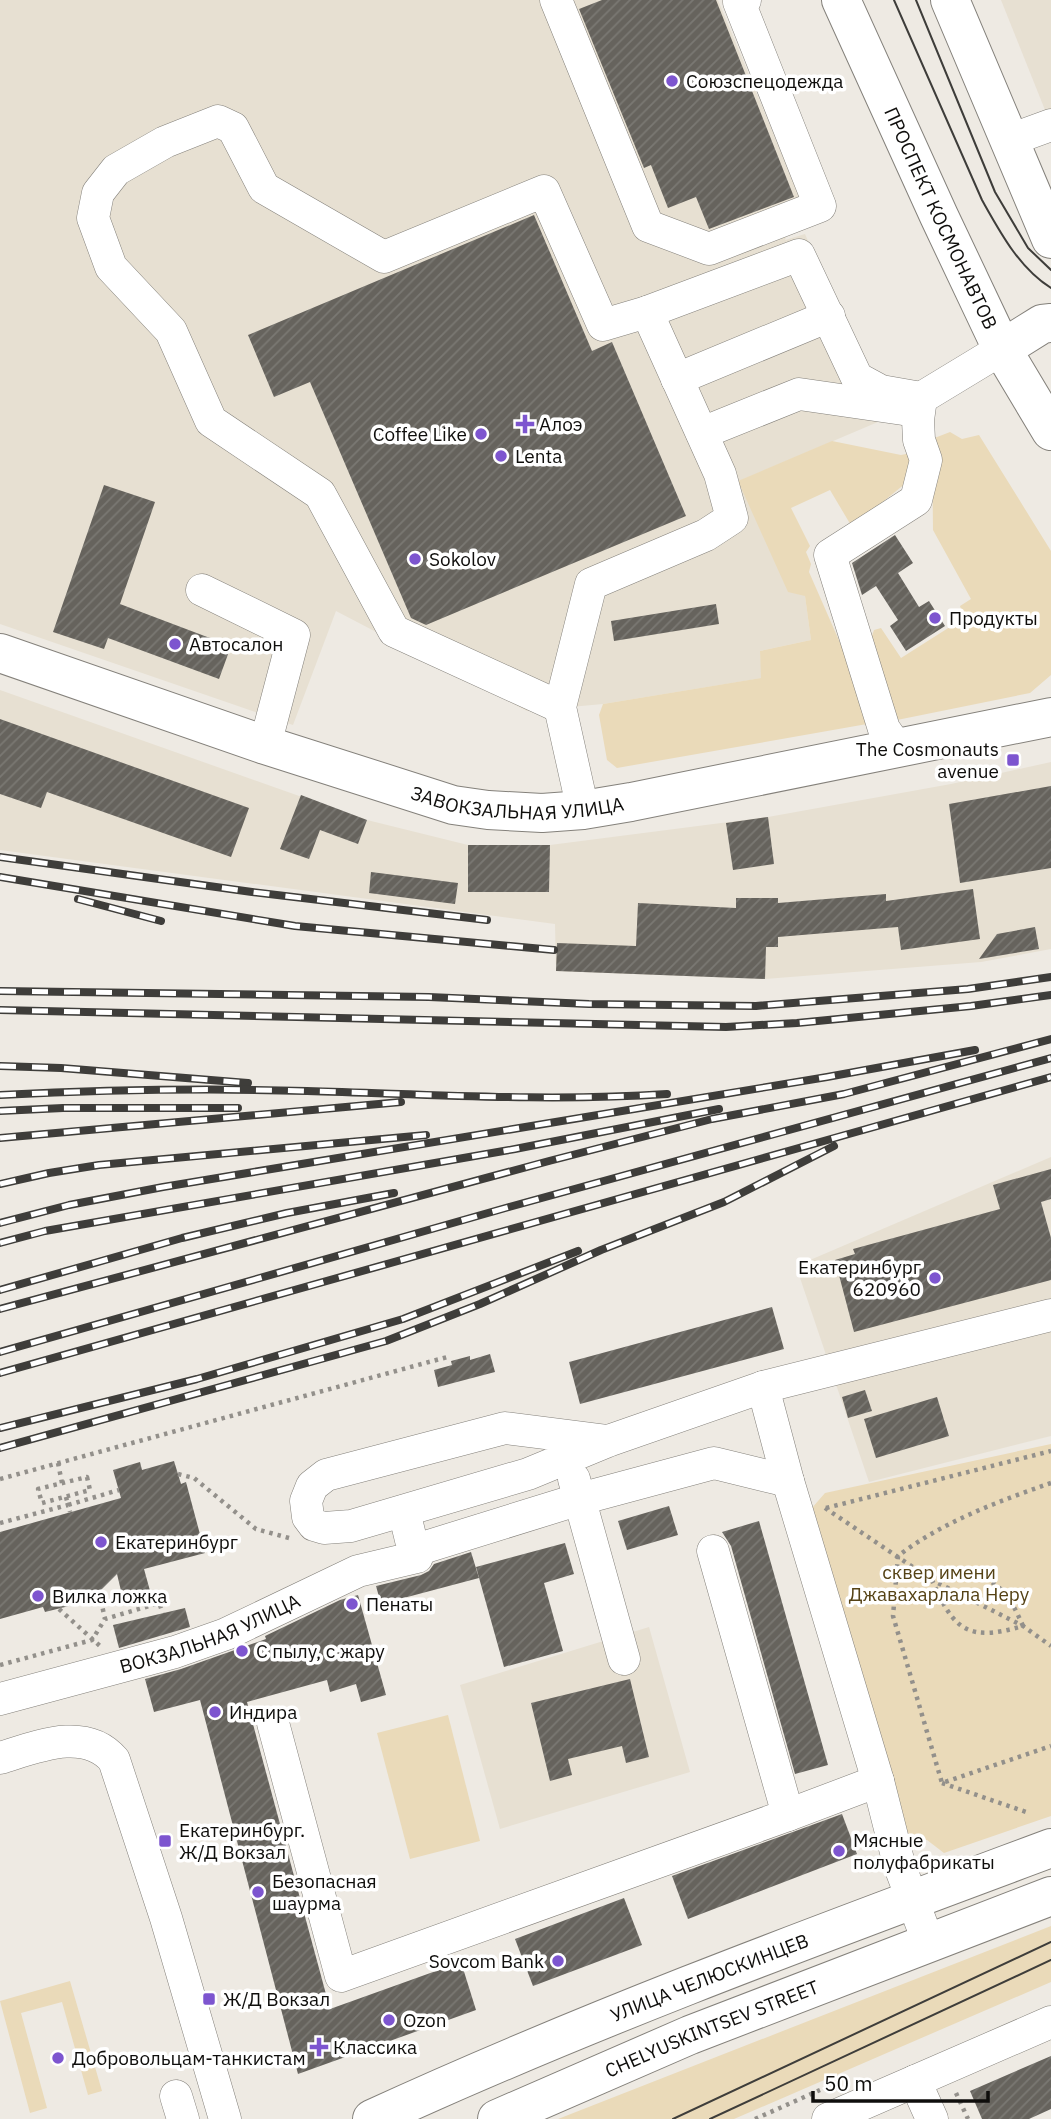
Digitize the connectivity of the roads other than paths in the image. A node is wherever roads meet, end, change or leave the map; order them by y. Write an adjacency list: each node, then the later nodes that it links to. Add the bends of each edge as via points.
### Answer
1 (556, 0): 4 (street, via 648,226 709,249 820,206)
2 (841, 0): 11 (main road, ПРОСПЕКТ КОСМОНАВТОВ)
3 (950, 0): 6 (main road)
4 (741, 1)
5 (1051, 125): 6 (street)
6 (1010, 140): 7 (main road)
7 (1050, 236)
8 (647, 312): 9 (street, via 799,255); 12 (street); 18 (street, via 604,324 544,191 384,257 264,188 233,128 218,121 165,142 116,170 98,192 93,218 111,267 170,331 211,421 320,494 394,631)
9 (830, 316): 12 (street); 13 (street, via 857,378 881,391)
10 (1051, 323): 11 (main road)
11 (1002, 349): 13 (street); 14 (main road, ПРОСПЕКТ КОСМОНАВТОВ)
12 (677, 379): 15 (street)
13 (921, 398): 15 (street, via 903,410 799,394); 21 (street, via 919,440 926,460 916,500 830,555 884,729)
14 (1051, 431)
15 (702, 433): 18 (street, via 733,518 706,535 591,584)
16 (202, 590): 20 (street, via 294,635)
17 (0, 653): 20 (main road, ЗАВОКЗАЛЬНАЯ УЛИЦА)
18 (560, 707): 22 (street)
19 (1051, 718): 21 (main road, ЗАВОКЗАЛЬНАЯ УЛИЦА)
20 (265, 745): 22 (main road, ЗАВОКЗАЛЬНАЯ УЛИЦА, via 453,805 513,813)
21 (898, 749): 22 (main road, ЗАВОКЗАЛЬНАЯ УЛИЦА)
22 (583, 810)
23 (1051, 1315): 24 (street)
24 (763, 1387): 25 (street); 27 (street)
25 (608, 1441): 26 (street); 29 (street, via 505,1427 326,1475 313,1486 306,1501 308,1517 324,1528 351,1526)
26 (568, 1457): 28 (street); 29 (street, via 528,1474)
27 (788, 1481): 28 (street, ВОКЗАЛЬНАЯ УЛИЦА, via 714,1463); 36 (street)
28 (580, 1499): 31 (street, ВОКЗАЛЬНАЯ УЛИЦА); 32 (street)
29 (404, 1511): 31 (street)
30 (713, 1551): 37 (street)
31 (418, 1553): 33 (street, ВОКЗАЛЬНАЯ УЛИЦА, via 358,1571 226,1634 175,1652)
32 (624, 1659)
33 (0, 1699)
34 (273, 1723): 37 (street, via 341,1976)
35 (0, 1758): 44 (street, via 67,1741 98,1747 114,1760)
36 (878, 1782): 37 (street); 40 (street)
37 (788, 1815)
38 (1051, 1848): 40 (main road, УЛИЦА ЧЕЛЮСКИНЦЕВ)
39 (1051, 1896): 41 (main road)
40 (912, 1899): 41 (street); 45 (main road, УЛИЦА ЧЕЛЮСКИНЦЕВ, via 503,2060)
41 (929, 1944): 46 (main road, CHELYUSKINTSEV STREET, via 690,2035)
42 (1051, 2022): 43 (street)
43 (915, 2081): 47 (street); 48 (street)
44 (225, 2119)
45 (372, 2119)
46 (497, 2119)
47 (828, 2119)
48 (932, 2119)

